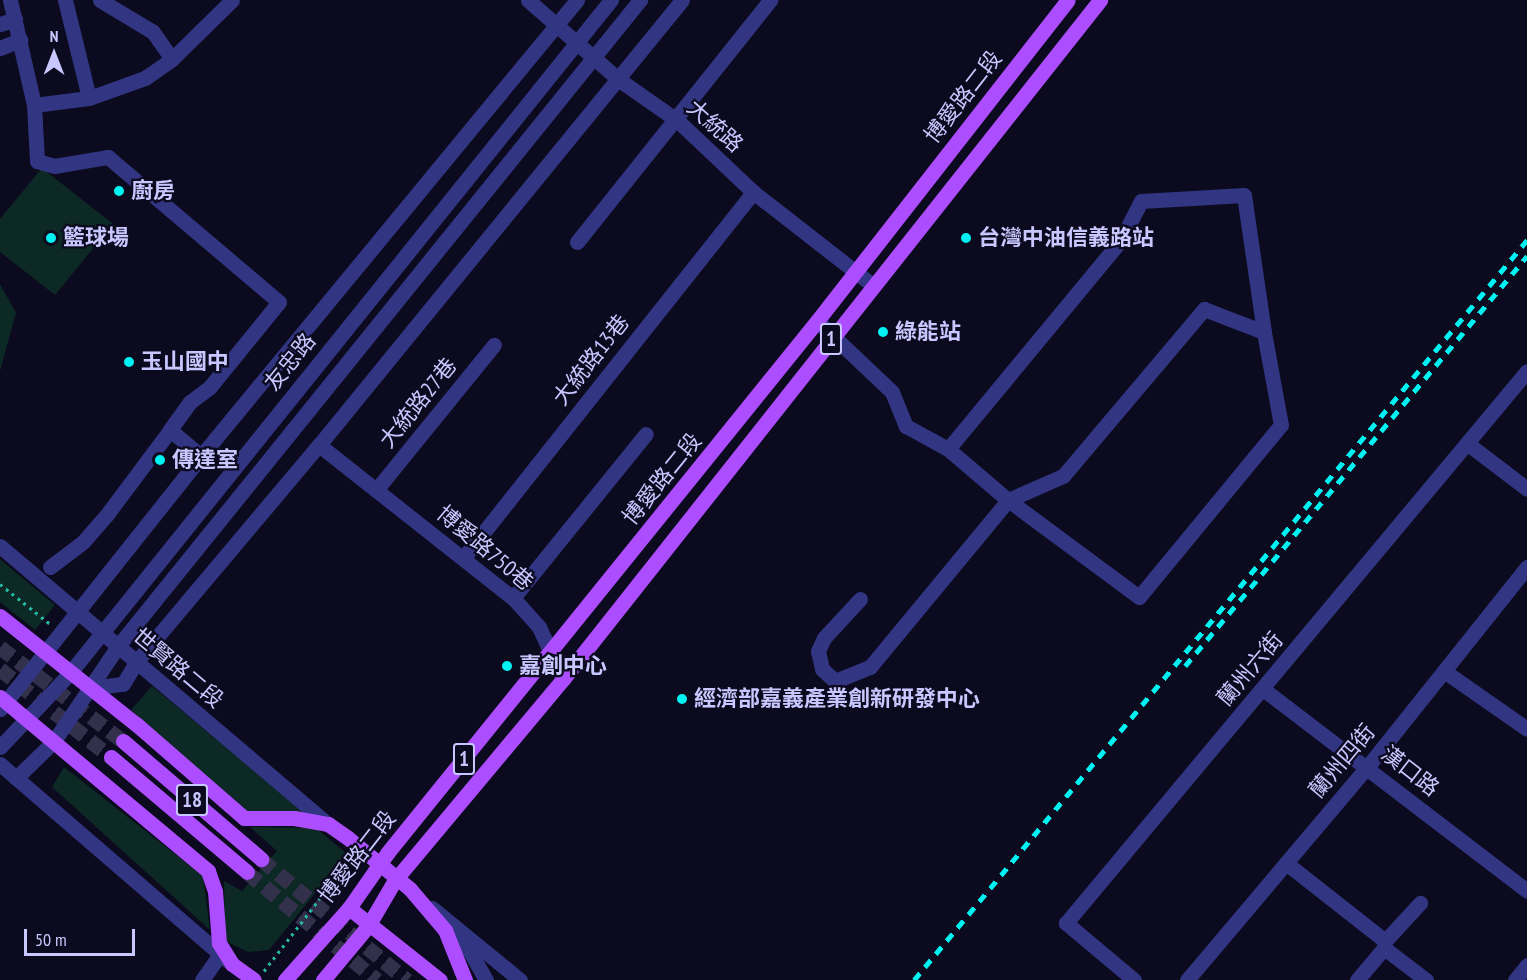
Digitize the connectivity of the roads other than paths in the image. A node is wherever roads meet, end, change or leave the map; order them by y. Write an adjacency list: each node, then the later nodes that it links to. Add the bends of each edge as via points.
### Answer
1 (10, 0): 13 (street)
2 (65, 0): 21 (street)
3 (100, 0): 19 (street, via 153,32)
4 (232, 0): 19 (street)
5 (528, 0): 14 (street, 大統路)
6 (576, 0): 14 (street, 友忠路)
7 (611, 0): 16 (street, 友忠路)
8 (640, 0): 18 (street, 友忠路)
9 (682, 0): 20 (street)
10 (770, 0): 23 (street)
11 (1068, 0): 26 (main road, 博愛路二段 / 1)
12 (1100, 0): 27 (main road, 博愛路二段 / 1)
13 (7, 21): 15 (street)
14 (558, 23): 16 (street, 大統路); 38 (street, 友忠路)
15 (20, 40): 17 (street); 22 (street)
16 (578, 41): 18 (street, 大統路); 50 (street, 友忠路)
17 (0, 48)
18 (595, 57): 20 (street, 大統路); 51 (street, 友忠路)
19 (172, 59): 21 (street, via 145,78)
20 (618, 79): 23 (street, 大統路); 36 (street)
21 (88, 98): 22 (street)
22 (34, 105): 33 (street, via 37,161 54,166 108,157 279,302)
23 (678, 121): 24 (street, 大統路); 25 (street)
24 (753, 192): 26 (street, 大統路); 43 (street, 大統路13巷)
25 (577, 242)
26 (856, 270): 27 (street, 大統路); 28 (main road, 博愛路二段 / 1)
27 (871, 284): 30 (main road, 博愛路二段 / 1)
28 (817, 321): 30 (street); 52 (main road, 博愛路二段 / 1)
29 (1263, 332): 37 (street, via 1244,195 1141,201 1121,240); 41 (street, via 1204,309 1063,476); 41 (street, via 1281,425 1139,597)
30 (832, 337): 37 (street, via 892,392 906,426); 57 (main road, 博愛路二段 / 1)
31 (494, 345): 40 (street, 大統路27巷)
32 (1527, 371): 35 (street, 蘭州六街)
33 (170, 430): 38 (street); 44 (street, via 83,542)
34 (646, 434): 46 (street)
35 (1468, 444): 39 (street); 59 (street, 蘭州六街)
36 (319, 445): 40 (street, 博愛路750巷); 54 (street)
37 (948, 448): 41 (street)
38 (201, 456): 48 (street, 友忠路)
39 (1527, 489)
40 (376, 490): 43 (street, 博愛路750巷)
41 (1008, 500): 47 (street, via 870,667 835,681 822,669 818,651 824,638)
42 (0, 546): 48 (street, 世賢路二段)
43 (464, 557): 46 (street, 博愛路750巷)
44 (50, 567)
45 (1527, 567): 55 (street, 蘭州四街)
46 (513, 598): 52 (street, 博愛路750巷, via 539,627)
47 (860, 599)
48 (75, 609): 50 (street, 世賢路二段); 53 (street, 友忠路)
49 (0, 616): 53 (main road, 18)
50 (102, 631): 51 (street, 世賢路二段); 56 (street, 友忠路)
51 (118, 646): 54 (street, 世賢路二段); 58 (street, 友忠路)
52 (551, 653): 57 (street, 博愛路750巷); 73 (main road, 博愛路二段 / 1)
53 (44, 654): 56 (main road, 18); 60 (street, 友忠路)
54 (136, 662): 58 (street, via 123,684); 70 (street, 世賢路二段)
55 (1444, 670): 62 (street); 68 (street, 蘭州四街)
56 (69, 674): 58 (main road, 18); 61 (street, 友忠路)
57 (562, 679): 75 (main road, 博愛路二段 / 1)
58 (89, 688): 63 (street, 友忠路); 70 (main road, 18, via 244,818 294,818)
59 (1263, 689): 68 (street, 漢口路); 94 (street, 蘭州六街, via 1066,923)
60 (2, 703): 61 (main road, 18)
61 (27, 721): 63 (main road, 18); 65 (street, 友忠路)
62 (1527, 729)
63 (54, 741): 69 (street, 友忠路); 84 (main road, 18, via 208,871 215,891 219,943)
64 (123, 741): 71 (main road, 18)
65 (0, 747)
66 (111, 757): 74 (main road, 18)
67 (0, 764): 69 (street)
68 (1368, 766): 72 (street, 蘭州四街); 76 (street, 漢口路)
69 (16, 778): 83 (street)
70 (328, 824): 73 (main road)
71 (261, 859)
72 (1286, 863): 82 (street); 95 (street, 蘭州四街)
73 (378, 865): 75 (main road); 79 (main road, 博愛路二段 / 1)
74 (247, 872)
75 (395, 880): 77 (main road); 80 (main road, 博愛路二段 / 1)
76 (1527, 891)
77 (413, 893): 81 (street); 91 (main road, via 445,930)
78 (1420, 903): 82 (street)
79 (349, 908): 80 (main road); 89 (main road, 博愛路二段 / 1)
80 (368, 926): 86 (main road); 90 (main road, 博愛路二段 / 1)
81 (457, 929): 92 (street); 93 (street)
82 (1384, 944): 96 (street); 97 (street)
83 (220, 954): 84 (street); 87 (street)
84 (232, 964): 88 (main road)
85 (1527, 965): 98 (street)
86 (434, 975)
87 (202, 980)
88 (256, 980)
89 (285, 980)
90 (323, 980)
91 (465, 980)
92 (486, 980)
93 (520, 980)
94 (1134, 980)
95 (1188, 980)
96 (1358, 980)
97 (1426, 980)
98 (1515, 980)

